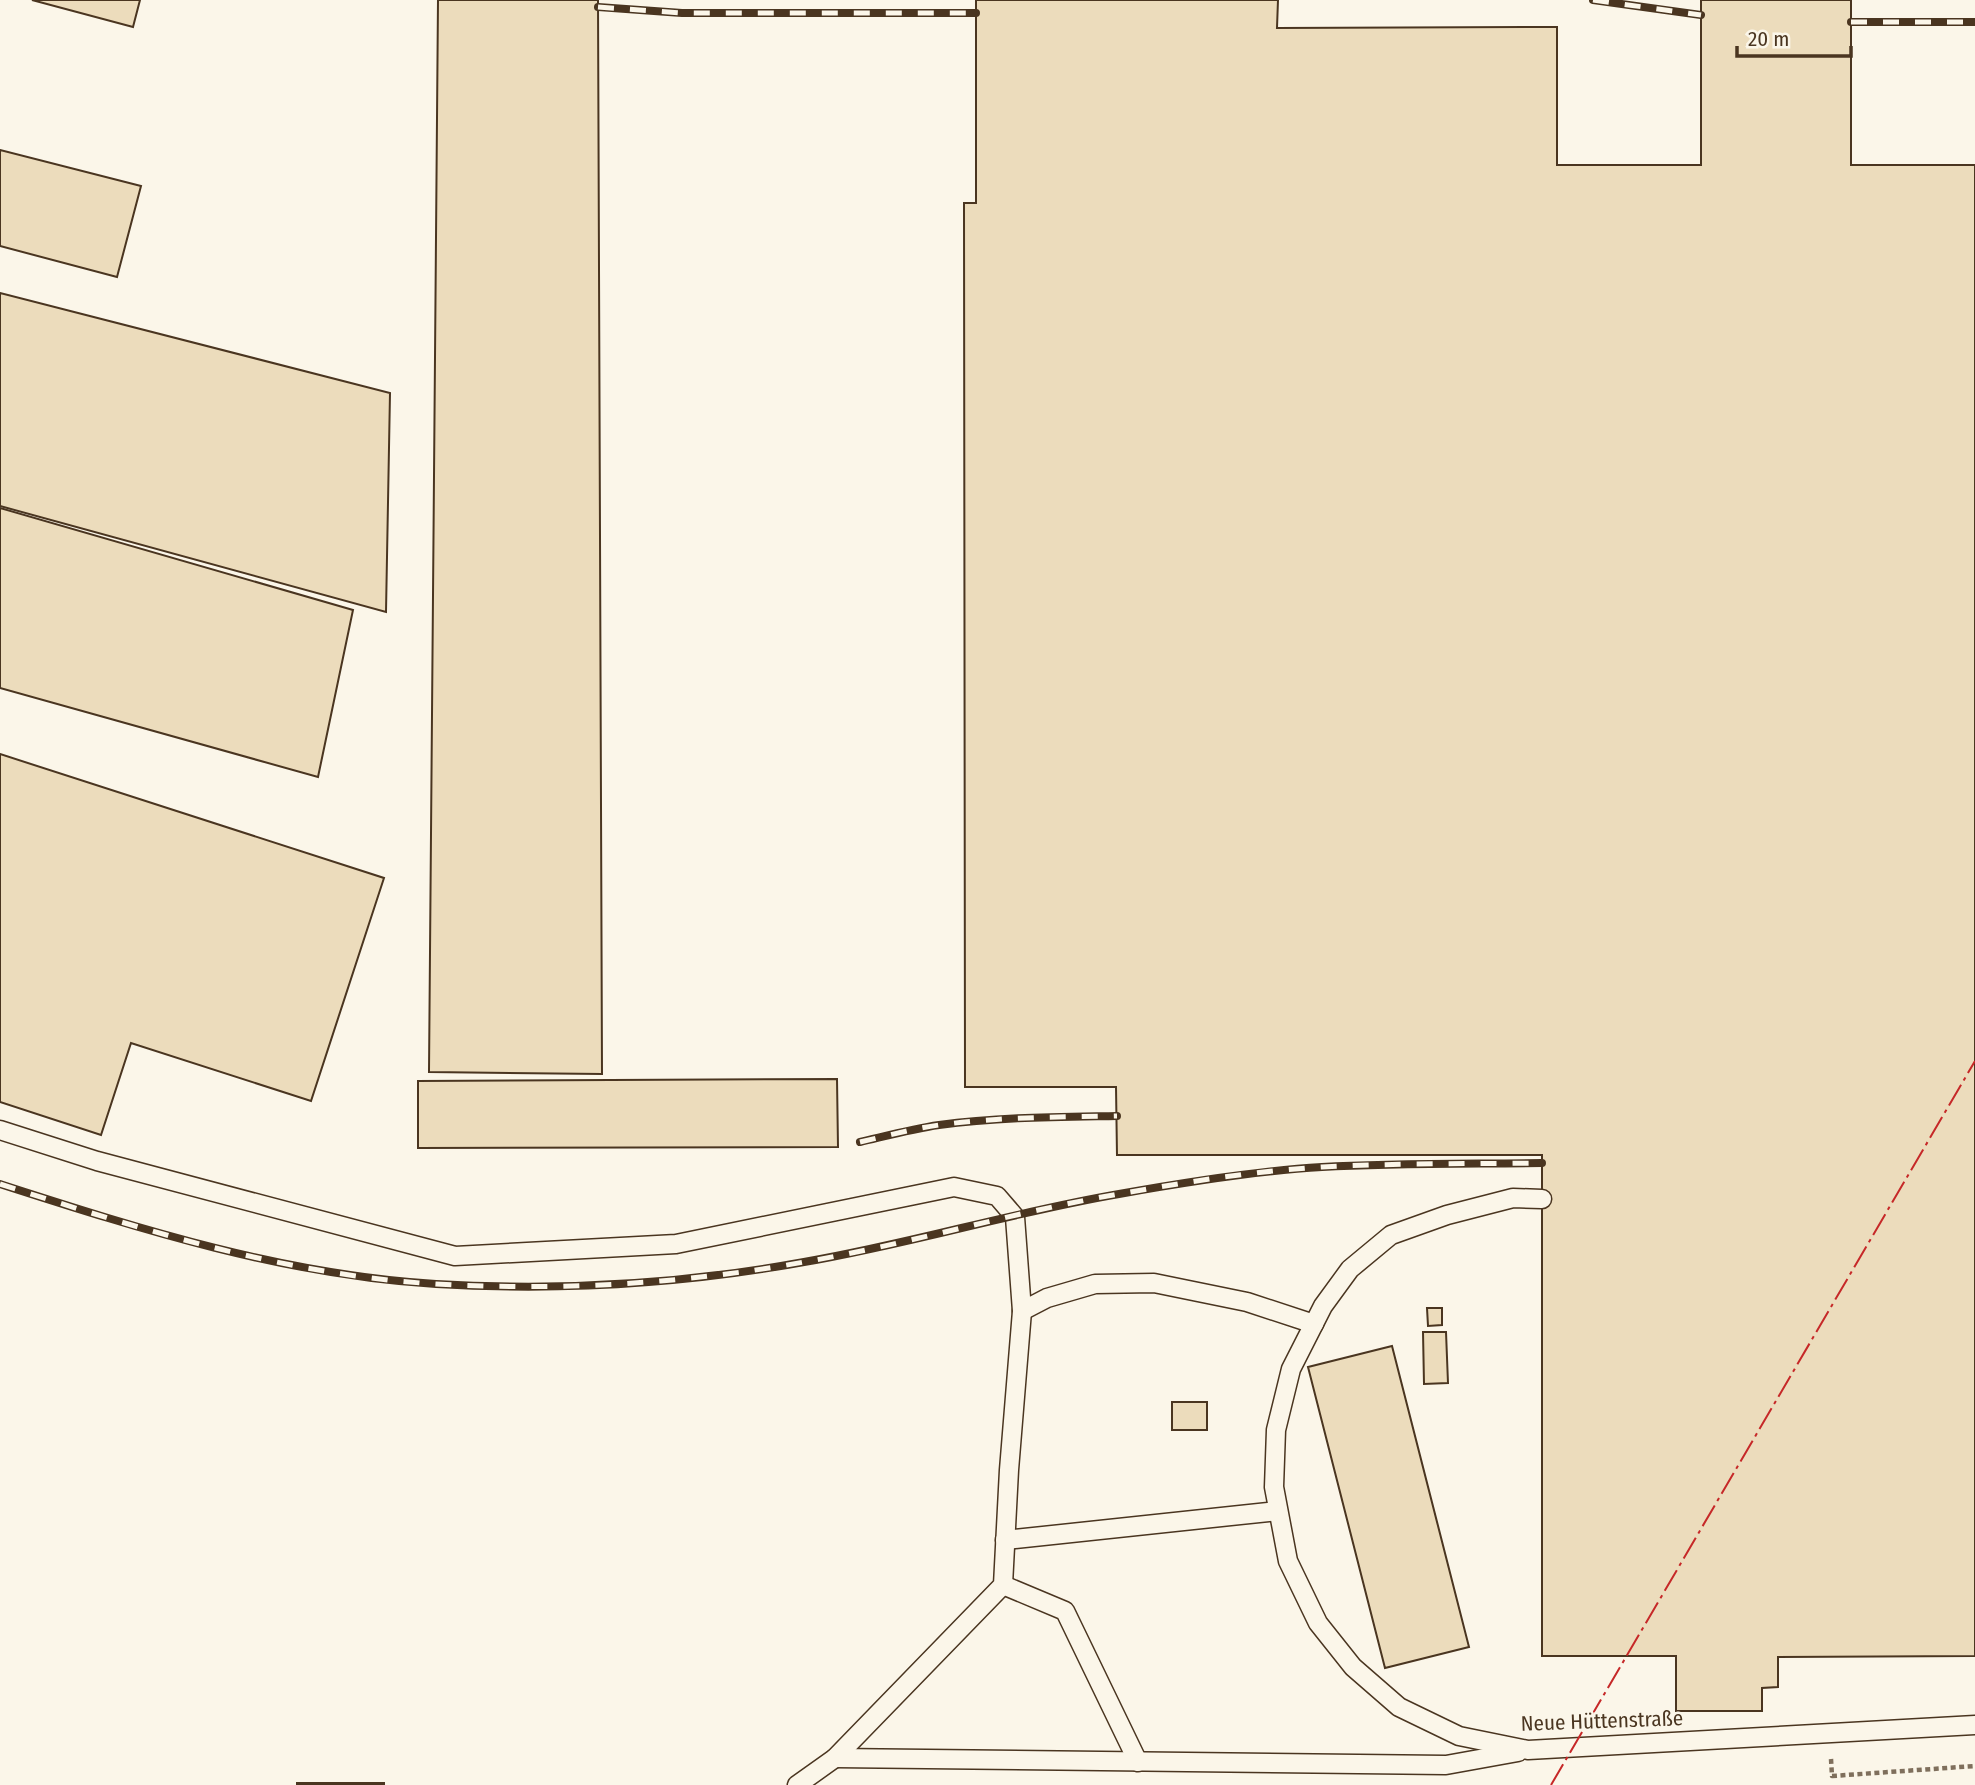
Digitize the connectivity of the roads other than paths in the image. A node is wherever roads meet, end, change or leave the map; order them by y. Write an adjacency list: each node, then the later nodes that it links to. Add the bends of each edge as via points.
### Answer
1 (0, 1130): 3 (lane, via 97,1161 455,1256 676,1244 954,1188 997,1196 1015,1217)
2 (1542, 1199): 4 (lane, Neue Hüttenstraße, via 1513,1198 1391,1234 1350,1269)
3 (1022, 1311): 4 (lane, via 1047,1298 1095,1284 1154,1283 1247,1302); 6 (lane)
4 (1314, 1324): 5 (lane, Neue Hüttenstraße, via 1291,1369 1276,1430)
5 (1278, 1511): 6 (lane); 9 (lane, Neue Hüttenstraße, via 1288,1561 1318,1623 1353,1667 1399,1707 1459,1736)
6 (1005, 1540): 7 (lane)
7 (1003, 1585): 10 (lane); 11 (lane, via 1065,1611)
8 (1975, 1725): 9 (lane, Neue Hüttenstraße)
9 (1528, 1749): 11 (lane, via 1446,1765)
10 (835, 1758): 11 (lane); 12 (lane)
11 (1138, 1762)
12 (797, 1785)

